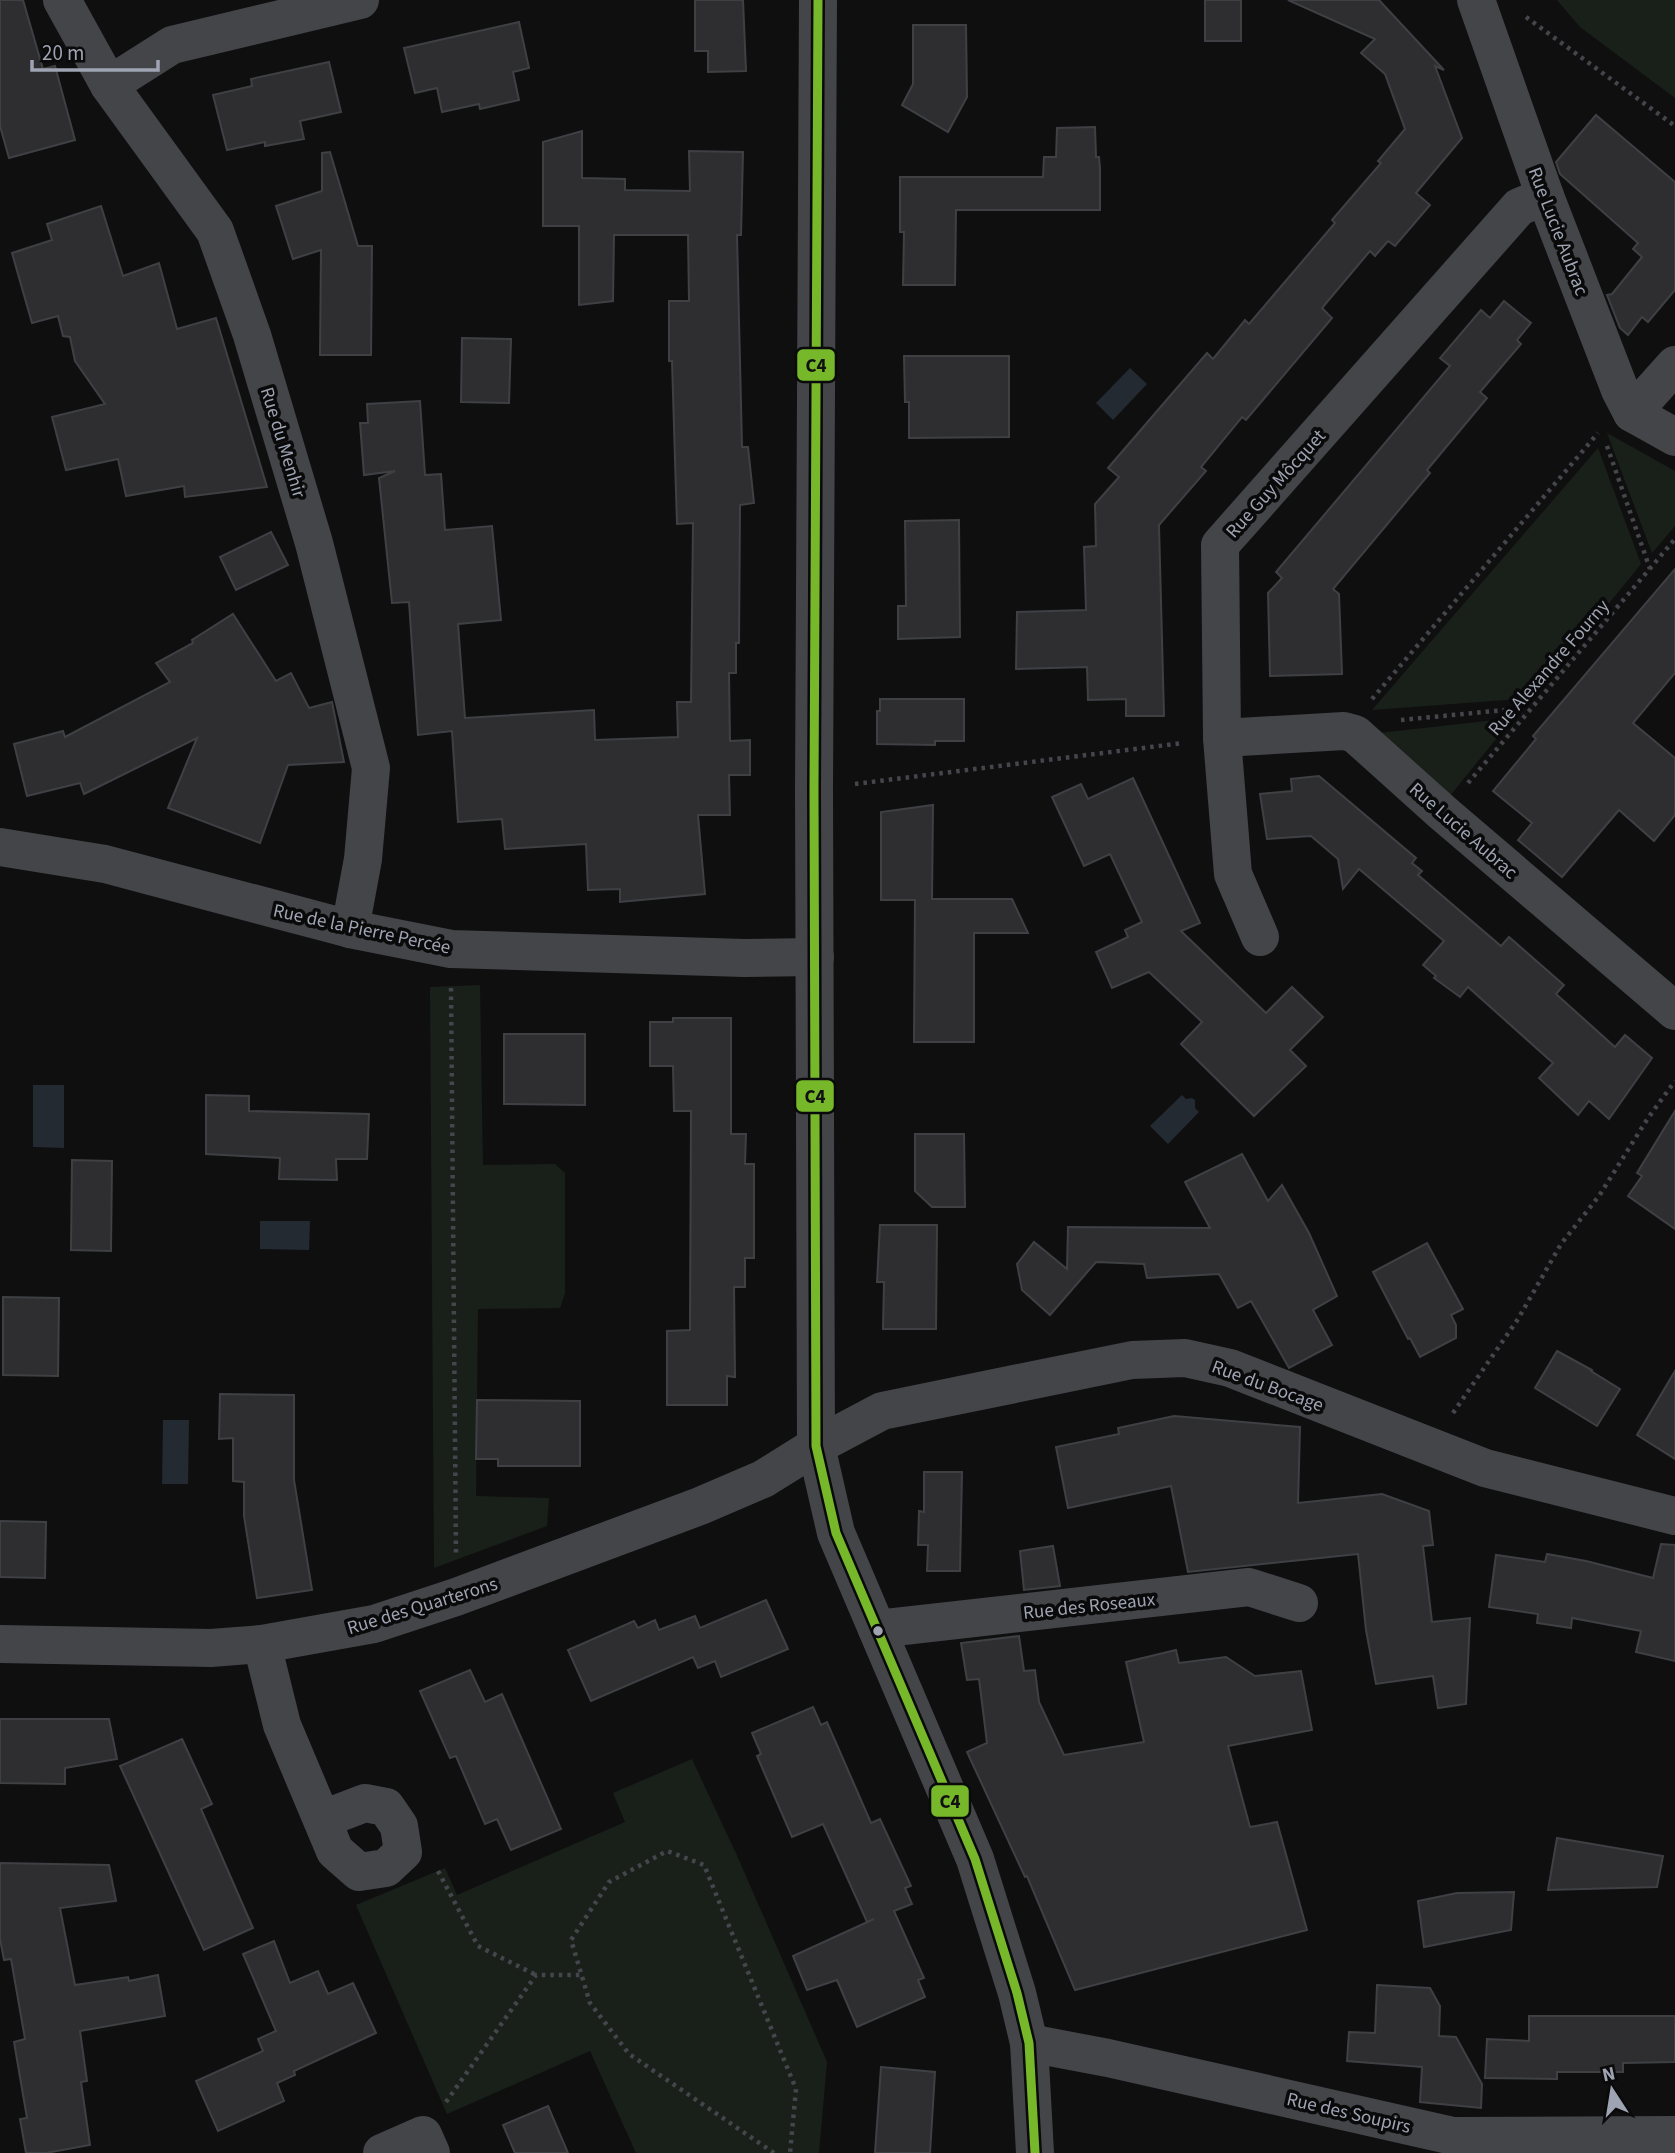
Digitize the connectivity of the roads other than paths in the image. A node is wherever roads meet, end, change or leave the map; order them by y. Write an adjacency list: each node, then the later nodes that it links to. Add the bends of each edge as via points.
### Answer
1 (62, 0): 5 (street, Rue du Menhir)
2 (360, 0): 5 (street, via 172,46)
3 (818, 0): 14 (street)
4 (1476, 0): 6 (street, Rue Lucie Aubrac)
5 (108, 85): 12 (street, Rue du Menhir, via 215,231 252,335 314,543 371,768 363,859)
6 (1545, 196): 8 (street, Rue Lucie Aubrac); 10 (street, Rue Guy Môcquet, via 1520,207 1220,545)
7 (1675, 365): 8 (street)
8 (1629, 407): 9 (street)
9 (1675, 437)
10 (1222, 738): 13 (street, Rue Guy Môcquet, via 1233,874); 15 (street, Rue Lucie Aubrac, via 1350,733)
11 (0, 847): 12 (street, Rue de la Pierre Percée, via 105,864)
12 (350, 929): 14 (street, Rue de la Pierre Percée, via 451,948)
13 (1260, 937)
14 (816, 957): 16 (street)
15 (1675, 1011)
16 (816, 1446): 17 (street, Rue du Bocage, via 882,1411 1132,1360 1185,1358 1230,1368 1485,1468); 19 (street, via 836,1533); 21 (street, Rue des Quarterons, via 763,1479 456,1597 374,1624)
17 (1675, 1516)
18 (1299, 1603): 19 (street, Rue des Roseaux, via 1250,1587)
19 (877, 1629): 23 (street, via 975,1859)
20 (0, 1644): 21 (street, Rue des Quarterons, via 211,1648)
21 (262, 1644): 22 (street, via 282,1725)
22 (323, 1819): 22 (street, via 365,1803 386,1807 399,1826 403,1852 386,1868 359,1872 335,1851)
23 (1029, 2043): 24 (street, Rue des Soupirs, via 1453,2136); 27 (street)
24 (1675, 2135)
25 (427, 2144): 26 (street)
26 (382, 2153)
27 (1035, 2153)

